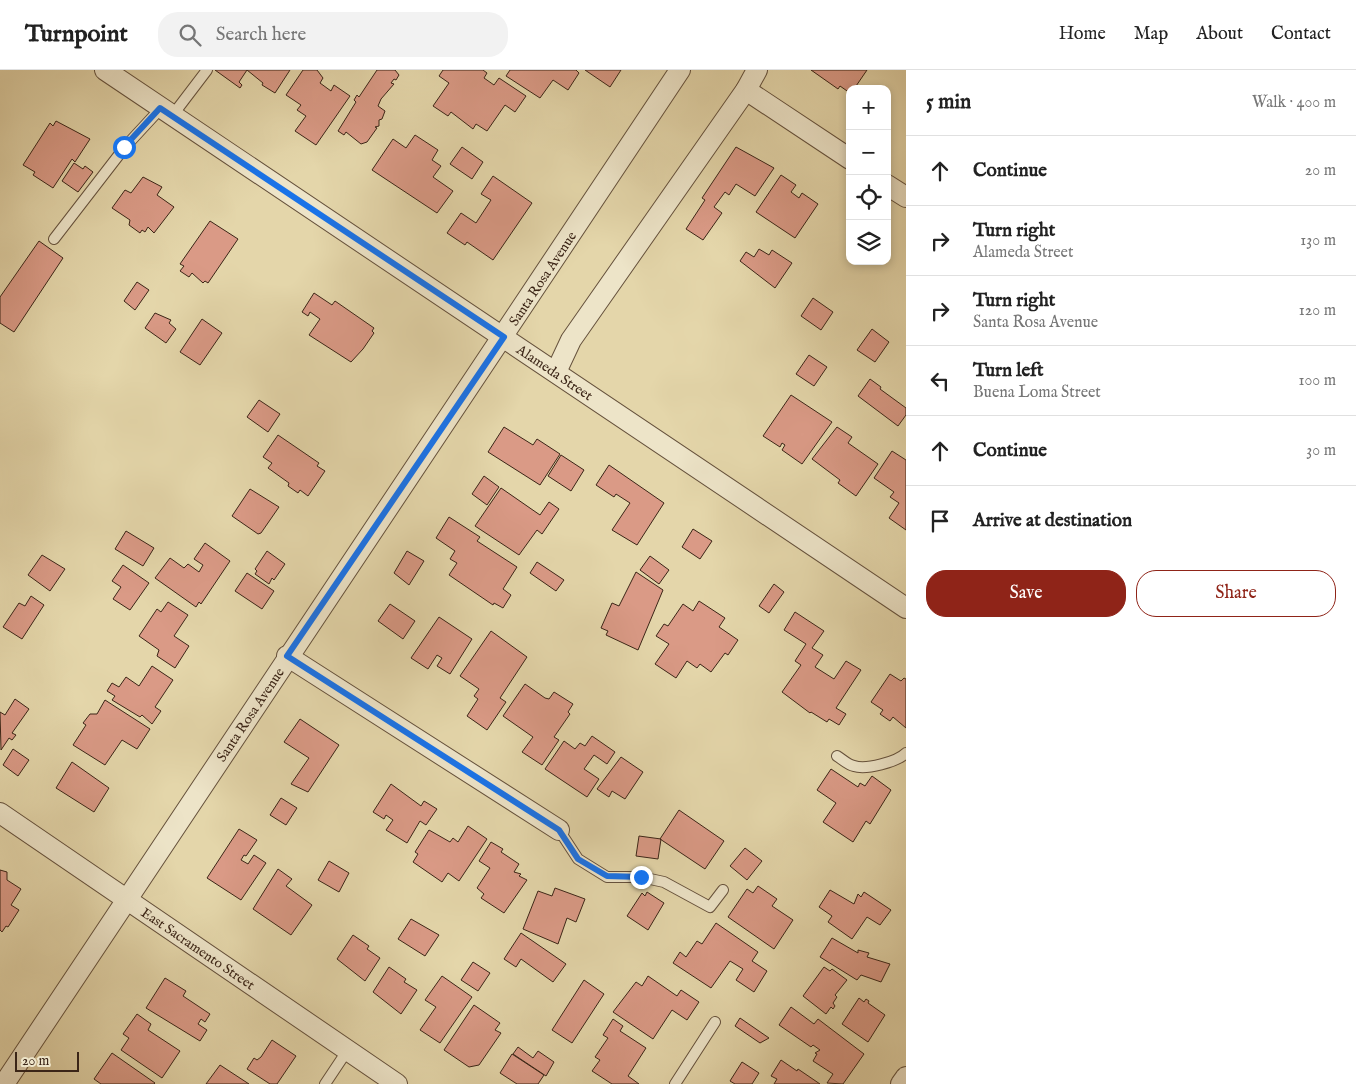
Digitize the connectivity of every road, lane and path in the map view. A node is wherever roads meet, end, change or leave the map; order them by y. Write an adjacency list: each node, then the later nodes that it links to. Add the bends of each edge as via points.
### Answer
1 (105, 70): 6 (street, Alameda Street)
2 (207, 70): 6 (lane)
3 (680, 70): 11 (street, Santa Rosa Avenue)
4 (757, 70): 5 (street)
5 (746, 90): 7 (street); 12 (street, via 571,340)
6 (166, 112): 10 (lane, via 124,147); 11 (street, Alameda Street)
7 (846, 157)
8 (891, 188): 9 (street)
9 (906, 197)
10 (54, 239)
11 (504, 337): 12 (street, Alameda Street); 14 (street, Santa Rosa Avenue)
12 (556, 372): 13 (street, Alameda Street)
13 (906, 608)
14 (287, 656): 18 (street); 20 (street, Santa Rosa Avenue)
15 (906, 753): 16 (lane, via 885,763 854,766)
16 (837, 756)
17 (0, 812): 20 (street, East Sacramento Street)
18 (559, 830): 19 (lane, via 578,859 607,876 641,877 664,882 710,907)
19 (723, 890)
20 (126, 899): 22 (street, East Sacramento Street); 24 (street, Santa Rosa Avenue)
21 (715, 1022): 27 (lane)
22 (348, 1051): 25 (lane); 26 (street, East Sacramento Street)
23 (906, 1077): 28 (street)
24 (4, 1084)
25 (325, 1084)
26 (397, 1084)
27 (674, 1084)
28 (901, 1084)

